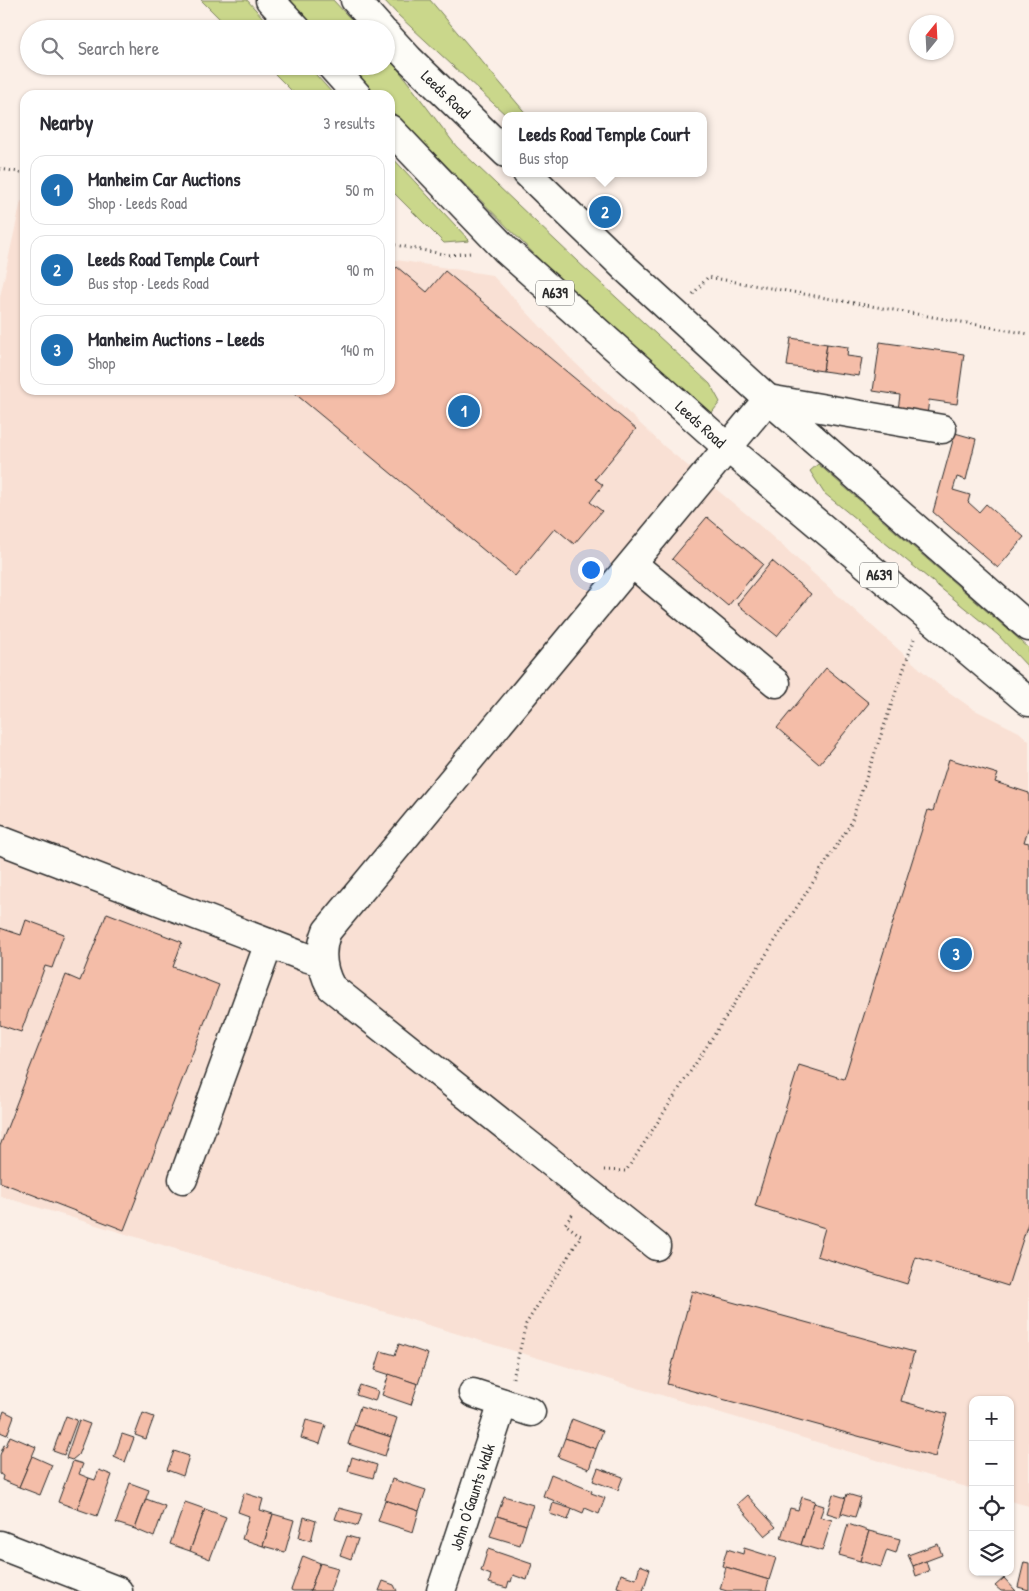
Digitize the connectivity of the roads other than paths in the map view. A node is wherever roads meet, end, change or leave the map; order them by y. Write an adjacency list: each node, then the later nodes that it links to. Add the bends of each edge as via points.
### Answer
1 (270, 0): 3 (main road)
2 (355, 0): 4 (main road)
3 (289, 20)
4 (373, 20)
5 (395, 43): 9 (main road, Leeds Road)
6 (339, 75): 7 (main road)
7 (353, 90)
8 (395, 134): 13 (main road, Leeds Road / A639, via 506,250)
9 (502, 149)
10 (532, 177): 11 (main road)
11 (768, 399): 12 (main road); 13 (main road); 15 (main road)
12 (942, 429)
13 (728, 448): 14 (main road); 17 (main road, Leeds Road / A639)
14 (633, 564): 16 (main road); 20 (main road, via 327,931)
15 (1029, 627)
16 (776, 683)
17 (1029, 702)
18 (0, 840): 19 (main road)
19 (269, 943): 20 (main road); 21 (main road)
20 (322, 960): 22 (main road, via 331,987)
21 (183, 1179)
22 (656, 1246)
23 (473, 1393): 26 (main road, John O'Gaunts Walk, via 514,1406)
24 (0, 1544): 25 (main road)
25 (118, 1591)
26 (441, 1591)

